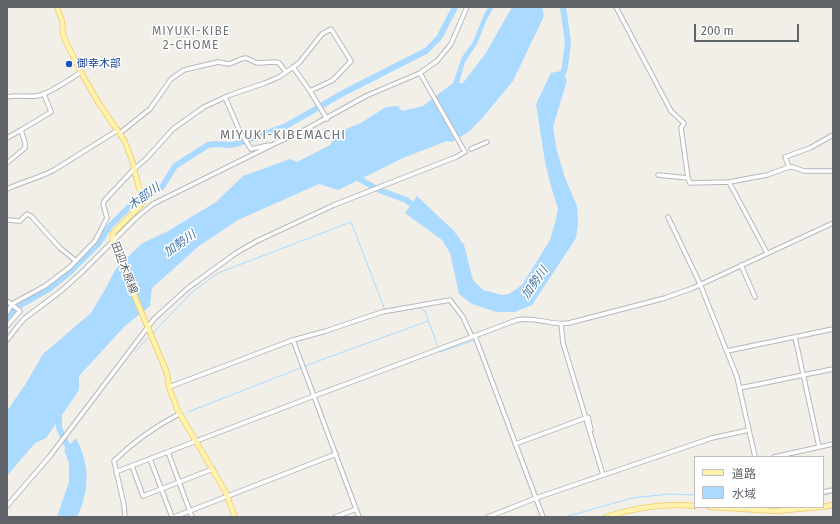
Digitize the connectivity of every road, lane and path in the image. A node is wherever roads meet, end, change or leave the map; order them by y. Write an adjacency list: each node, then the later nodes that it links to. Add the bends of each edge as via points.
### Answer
1 (467, 7): 7 (street, via 451,44)
2 (616, 7): 25 (street, via 671,111 684,123 681,128)
3 (57, 8): 5 (main road, 田迎木原線, via 66,42)
4 (293, 67): 6 (street); 8 (street); 8 (street, via 322,34 331,29 351,61 333,80)
5 (81, 72): 9 (street); 14 (main road, 田迎木原線)
6 (286, 72): 11 (street, via 265,83); 14 (street, via 276,62 257,63 246,58 228,64 218,62 184,70 171,78 150,109)
7 (421, 75): 12 (street, via 366,96); 42 (street, via 465,152 334,204 256,241 188,288 154,319)
8 (310, 91): 12 (street)
9 (44, 94): 10 (street); 13 (street, via 51,112)
10 (7, 97)
11 (225, 97): 18 (street, via 241,134 251,149); 22 (street, via 204,107 173,129)
12 (327, 119): 18 (street)
13 (21, 130): 16 (street); 20 (street, via 25,148)
14 (119, 131): 22 (main road, 田迎木原線, via 128,148); 27 (street, via 48,173)
15 (833, 135): 21 (street, via 810,148 785,157)
16 (7, 138)
17 (487, 142): 19 (street)
18 (276, 143): 31 (street, via 153,204)
19 (471, 148)
20 (7, 163)
21 (789, 167): 23 (street, via 804,171); 26 (street, via 767,175)
22 (134, 169): 31 (main road, 田迎木原線, via 145,200 113,233); 33 (street, via 105,200 103,204 106,221 94,241)
23 (833, 171)
24 (658, 175): 25 (street)
25 (688, 178): 26 (street, via 690,183)
26 (729, 182): 32 (street)
27 (7, 189)
28 (668, 217): 35 (street)
29 (7, 220): 33 (street, via 20,221 28,214)
30 (833, 223): 32 (street)
31 (112, 242): 42 (main road, 田迎木原線); 46 (street, via 61,292 25,318)
32 (767, 253): 34 (street)
33 (76, 261): 38 (street, via 45,286)
34 (741, 265): 35 (street); 36 (street)
35 (700, 284): 40 (street, via 665,298); 48 (street)
36 (755, 297)
37 (7, 301): 38 (street)
38 (13, 306): 39 (street); 41 (street, via 20,311)
39 (7, 312)
40 (561, 324): 44 (street, via 527,318); 55 (street, via 563,343)
41 (7, 326)
42 (148, 328): 51 (main road, 田迎木原線, via 167,373); 74 (street, via 50,456)
43 (833, 329): 45 (street)
44 (473, 337): 47 (street, via 463,317 450,300 382,312); 53 (street); 58 (street)
45 (795, 337): 48 (street); 50 (street)
46 (7, 340)
47 (293, 340): 51 (street); 53 (street)
48 (727, 351): 52 (street)
49 (833, 370): 50 (street)
50 (803, 376): 52 (street); 60 (street)
51 (169, 387): 54 (main road, 田迎木原線)
52 (740, 388): 56 (street)
53 (314, 396): 57 (street); 62 (street)
54 (179, 414): 57 (main road, 田迎木原線); 68 (street, via 118,457 114,461)
55 (586, 418): 58 (street); 69 (street, via 588,417)
56 (749, 430): 63 (street); 69 (street, via 712,438)
57 (196, 441): 61 (street); 67 (main road, 田迎木原線)
58 (515, 444): 73 (street)
59 (833, 444): 60 (street)
60 (819, 447): 64 (street)
61 (168, 452): 65 (street); 70 (street)
62 (336, 454): 72 (street); 78 (street)
63 (754, 456)
64 (778, 456)
65 (150, 459): 66 (street); 71 (street)
66 (132, 466): 68 (street); 71 (street, via 143,496)
67 (213, 470): 70 (street); 72 (main road, 田迎木原線)
68 (116, 473): 80 (street)
69 (603, 475): 73 (street)
70 (179, 482): 71 (street); 79 (street)
71 (162, 489): 81 (street)
72 (227, 496): 79 (street); 83 (main road, 田迎木原線)
73 (536, 498): 86 (street); 87 (street)
74 (7, 506)
75 (694, 506): 88 (main road, via 648,508)
76 (734, 508): 77 (main road)
77 (797, 508)
78 (356, 509): 84 (street); 85 (street)
79 (190, 511): 81 (street); 82 (street)
80 (125, 517)
81 (173, 517)
82 (192, 517)
83 (235, 517)
84 (335, 517)
85 (359, 517)
86 (488, 517)
87 (543, 517)
88 (606, 517)

